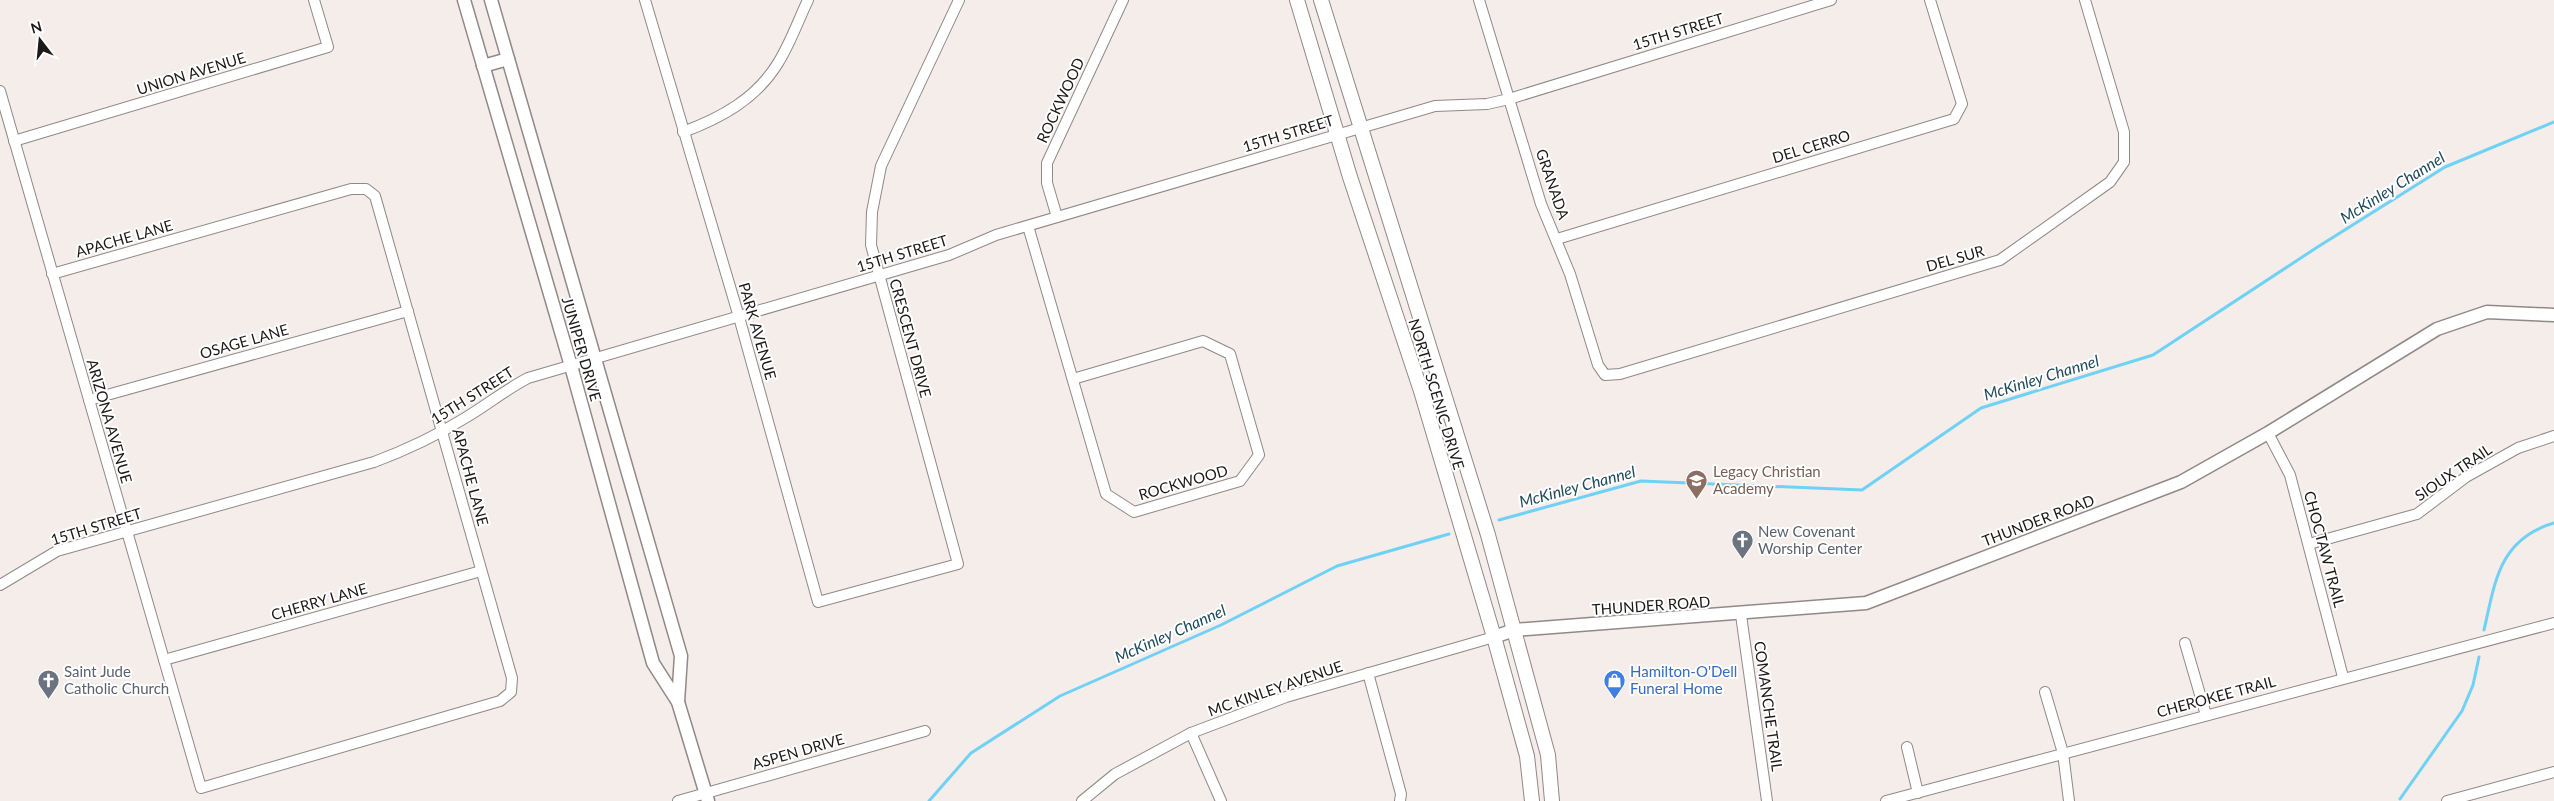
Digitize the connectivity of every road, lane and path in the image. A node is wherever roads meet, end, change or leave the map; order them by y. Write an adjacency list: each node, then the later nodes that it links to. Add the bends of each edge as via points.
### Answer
1 (314, 0): 21 (street, UNION AVENUE, via 328,47)
2 (464, 0): 15 (street, JUNIPER DRIVE)
3 (491, 0): 14 (street, JUNIPER DRIVE)
4 (645, 0): 19 (street, PARK AVENUE)
5 (808, 0): 19 (street, via 778,63 762,84 731,111)
6 (959, 0): 26 (street, CRESCENT DRIVE, via 881,166 872,212 871,245)
7 (1123, 0): 22 (street, ROCKWOOD, via 1047,163 1048,183)
8 (1297, 0): 20 (main road, NORTH SCENIC DRIVE)
9 (1321, 0): 18 (main road, NORTH SCENIC DRIVE)
10 (1479, 0): 17 (street, GRANADA)
11 (1831, 0): 17 (street, 15TH STREET)
12 (1930, 0): 24 (street, DEL CERRO, via 1962,104 1954,119)
13 (2085, 0): 32 (street, DEL SUR, via 2124,132 2124,162 2110,182 2000,260 1620,374)
14 (508, 59): 15 (street); 30 (street, JUNIPER DRIVE)
15 (483, 66): 31 (street, JUNIPER DRIVE)
16 (0, 91): 21 (street, ARIZONA AVENUE)
17 (1509, 99): 18 (street, 15TH STREET, via 1488,104 1435,106); 24 (street, GRANADA, via 1541,204)
18 (1359, 127): 20 (street, 15TH STREET); 34 (main road, NORTH SCENIC DRIVE)
19 (683, 132): 29 (street, PARK AVENUE)
20 (1337, 134): 22 (street, 15TH STREET); 35 (main road, NORTH SCENIC DRIVE)
21 (14, 141): 25 (street, ARIZONA AVENUE)
22 (1057, 217): 23 (street, 15TH STREET)
23 (1028, 226): 26 (street, 15TH STREET, via 996,235 949,256); 33 (street, ROCKWOOD)
24 (1557, 239): 32 (street, GRANADA, via 1598,365)
25 (52, 274): 27 (street, APACHE LANE, via 351,189 366,189 375,196); 36 (street, ARIZONA AVENUE)
26 (879, 276): 29 (street, 15TH STREET); 43 (street, CRESCENT DRIVE, via 958,564)
27 (408, 311): 36 (street, OSAGE LANE); 37 (street, APACHE LANE)
28 (2554, 316): 38 (street, THUNDER ROAD, via 2488,312 2437,329)
29 (739, 317): 30 (street, 15TH STREET); 43 (street, PARK AVENUE, via 818,602)
30 (594, 359): 31 (street, 15TH STREET); 54 (street, JUNIPER DRIVE, via 681,656)
31 (571, 366): 37 (street, 15TH STREET, via 514,385); 54 (street, JUNIPER DRIVE, via 653,663)
32 (1605, 375)
33 (1073, 379): 33 (street, ROCKWOOD, via 1106,494 1134,512 1240,481 1259,455 1230,354 1203,341)
34 (1440, 386): 35 (street); 47 (main road, NORTH SCENIC DRIVE, via 1488,535)
35 (1421, 391): 48 (main road, NORTH SCENIC DRIVE)
36 (88, 400): 40 (street, ARIZONA AVENUE)
37 (443, 432): 40 (street, 15TH STREET, via 374,462); 42 (street, APACHE LANE)
38 (2268, 433): 41 (street, CHOCTAW TRAIL, via 2290,475); 45 (street, THUNDER ROAD, via 2181,482 1866,603)
39 (2554, 436): 41 (street, SIOUX TRAIL, via 2518,448 2466,477 2417,514)
40 (126, 532): 44 (street, 15TH STREET, via 57,551); 50 (street, ARIZONA AVENUE)
41 (2309, 544): 52 (street, CHOCTAW TRAIL)
42 (481, 571): 50 (street, CHERRY LANE); 61 (street, APACHE LANE, via 512,678 511,692 500,701)
43 (889, 584)
44 (0, 585)
45 (1741, 615): 47 (street, THUNDER ROAD); 70 (street, COMANCHE TRAIL)
46 (2554, 623): 52 (street, CHEROKEE TRAIL)
47 (1514, 630): 48 (street, THUNDER ROAD); 69 (main road, NORTH SCENIC DRIVE, via 1548,755)
48 (1494, 637): 51 (street, MC KINLEY AVENUE); 68 (main road, NORTH SCENIC DRIVE, via 1527,756)
49 (2185, 643): 55 (street)
50 (164, 660): 61 (street, ARIZONA AVENUE)
51 (1368, 673): 57 (street, MC KINLEY AVENUE, via 1286,697); 67 (street, via 1401,794)
52 (2344, 678): 55 (street, CHEROKEE TRAIL)
53 (2045, 692): 59 (street)
54 (678, 702): 63 (street, JUNIPER DRIVE)
55 (2206, 715): 59 (street, CHEROKEE TRAIL)
56 (925, 731): 63 (street, ASPEN DRIVE)
57 (1190, 733): 65 (street, MC KINLEY AVENUE, via 1115,774); 66 (street)
58 (1908, 747): 62 (street)
59 (2063, 753): 62 (street, CHEROKEE TRAIL); 72 (street)
60 (2554, 772): 73 (street)
61 (202, 788)
62 (1918, 793): 71 (street, CHEROKEE TRAIL)
63 (707, 797): 64 (street, ASPEN DRIVE)
64 (678, 801)
65 (1082, 801)
66 (1221, 801)
67 (1400, 801)
68 (1532, 801)
69 (1552, 801)
70 (1767, 801)
71 (1886, 801)
72 (2069, 801)
73 (2448, 801)

